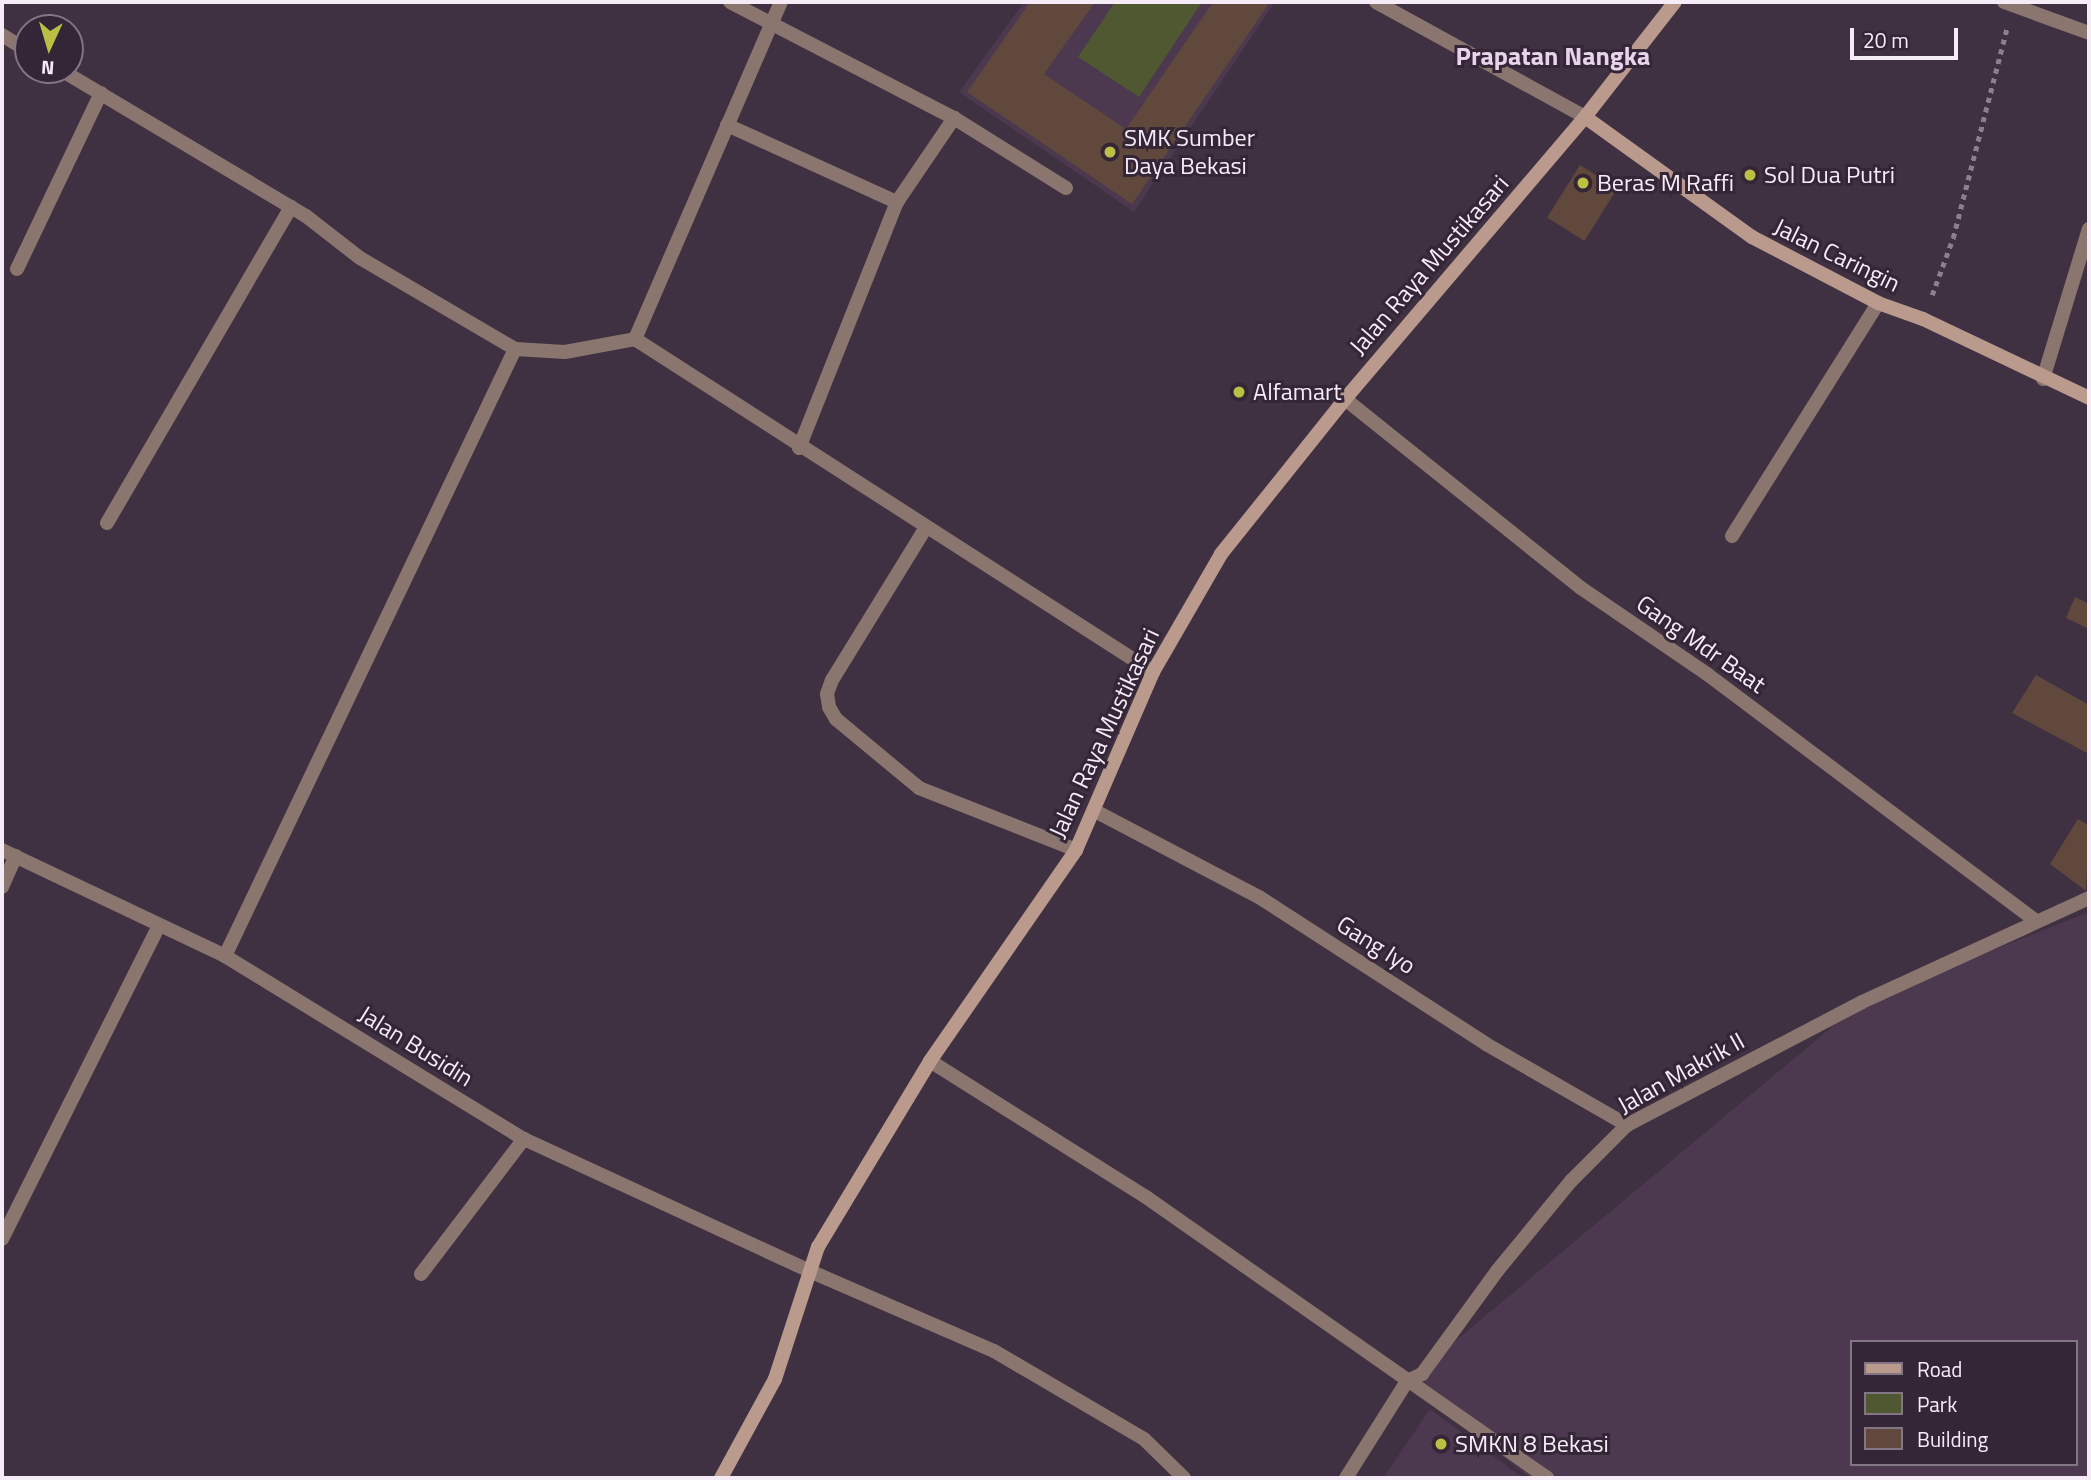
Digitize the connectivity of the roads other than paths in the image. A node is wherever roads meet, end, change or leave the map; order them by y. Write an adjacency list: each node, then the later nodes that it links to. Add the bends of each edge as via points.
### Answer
1 (730, 2): 6 (street)
2 (781, 2): 6 (street)
3 (1376, 2): 10 (street)
4 (1675, 2): 10 (main road, Jalan Raya Mustikasari)
5 (2008, 4): 7 (street)
6 (771, 21): 11 (street); 12 (street)
7 (2089, 33)
8 (84, 83): 9 (street)
9 (101, 93): 15 (street); 17 (street)
10 (1585, 117): 18 (main road, Jalan Caringin, via 1752,237); 23 (main road, Jalan Raya Mustikasari)
11 (954, 118): 13 (street); 14 (street)
12 (727, 125): 14 (street); 19 (street)
13 (1066, 188)
14 (897, 202): 24 (street)
15 (291, 207): 20 (street, via 360,258); 25 (street)
16 (2089, 229): 21 (street)
17 (17, 270)
18 (1878, 303): 21 (main road, Jalan Caringin, via 1923,318); 27 (street)
19 (635, 339): 20 (street, via 565,352); 24 (street)
20 (515, 349): 37 (street)
21 (2043, 379): 22 (main road, Jalan Caringin)
22 (2089, 398)
23 (1345, 399): 28 (main road, Jalan Raya Mustikasari, via 1221,554); 35 (street, Gang Mdr Baat, via 1581,588 1707,674)
24 (799, 447): 26 (street)
25 (107, 523)
26 (925, 529): 28 (street); 31 (street, via 832,680 829,707 836,719 919,788)
27 (1732, 536)
28 (1153, 671): 29 (main road, Jalan Raya Mustikasari)
29 (1096, 811): 31 (main road, Jalan Raya Mustikasari); 39 (street, Gang Iyo, via 1259,897 1486,1044)
30 (2, 849): 32 (street, Jalan Busidin)
31 (1076, 850): 38 (main road, Jalan Raya Mustikasari)
32 (16, 856): 33 (street); 36 (street, Jalan Busidin)
33 (2, 887)
34 (2089, 898): 35 (street, Jalan Makrik II)
35 (2035, 920): 39 (street, Jalan Makrik II, via 1862,1002)
36 (159, 925): 37 (street, Jalan Busidin); 41 (street)
37 (225, 956): 40 (street, Jalan Busidin)
38 (930, 1061): 42 (main road, Jalan Raya Mustikasari, via 818,1247); 44 (street, via 1134,1189)
39 (1628, 1125): 44 (street, Jalan Makrik II, via 1571,1181 1497,1271 1422,1374)
40 (524, 1139): 42 (street, Jalan Busidin); 43 (street)
41 (2, 1239)
42 (811, 1272): 45 (main road, Jalan Raya Mustikasari, via 775,1379); 46 (street, Jalan Busidin, via 995,1351 1144,1439)
43 (421, 1274)
44 (1407, 1381): 47 (street, Jalan Makrik II); 48 (street)
45 (721, 1478)
46 (1184, 1478)
47 (1346, 1478)
48 (1547, 1478)

